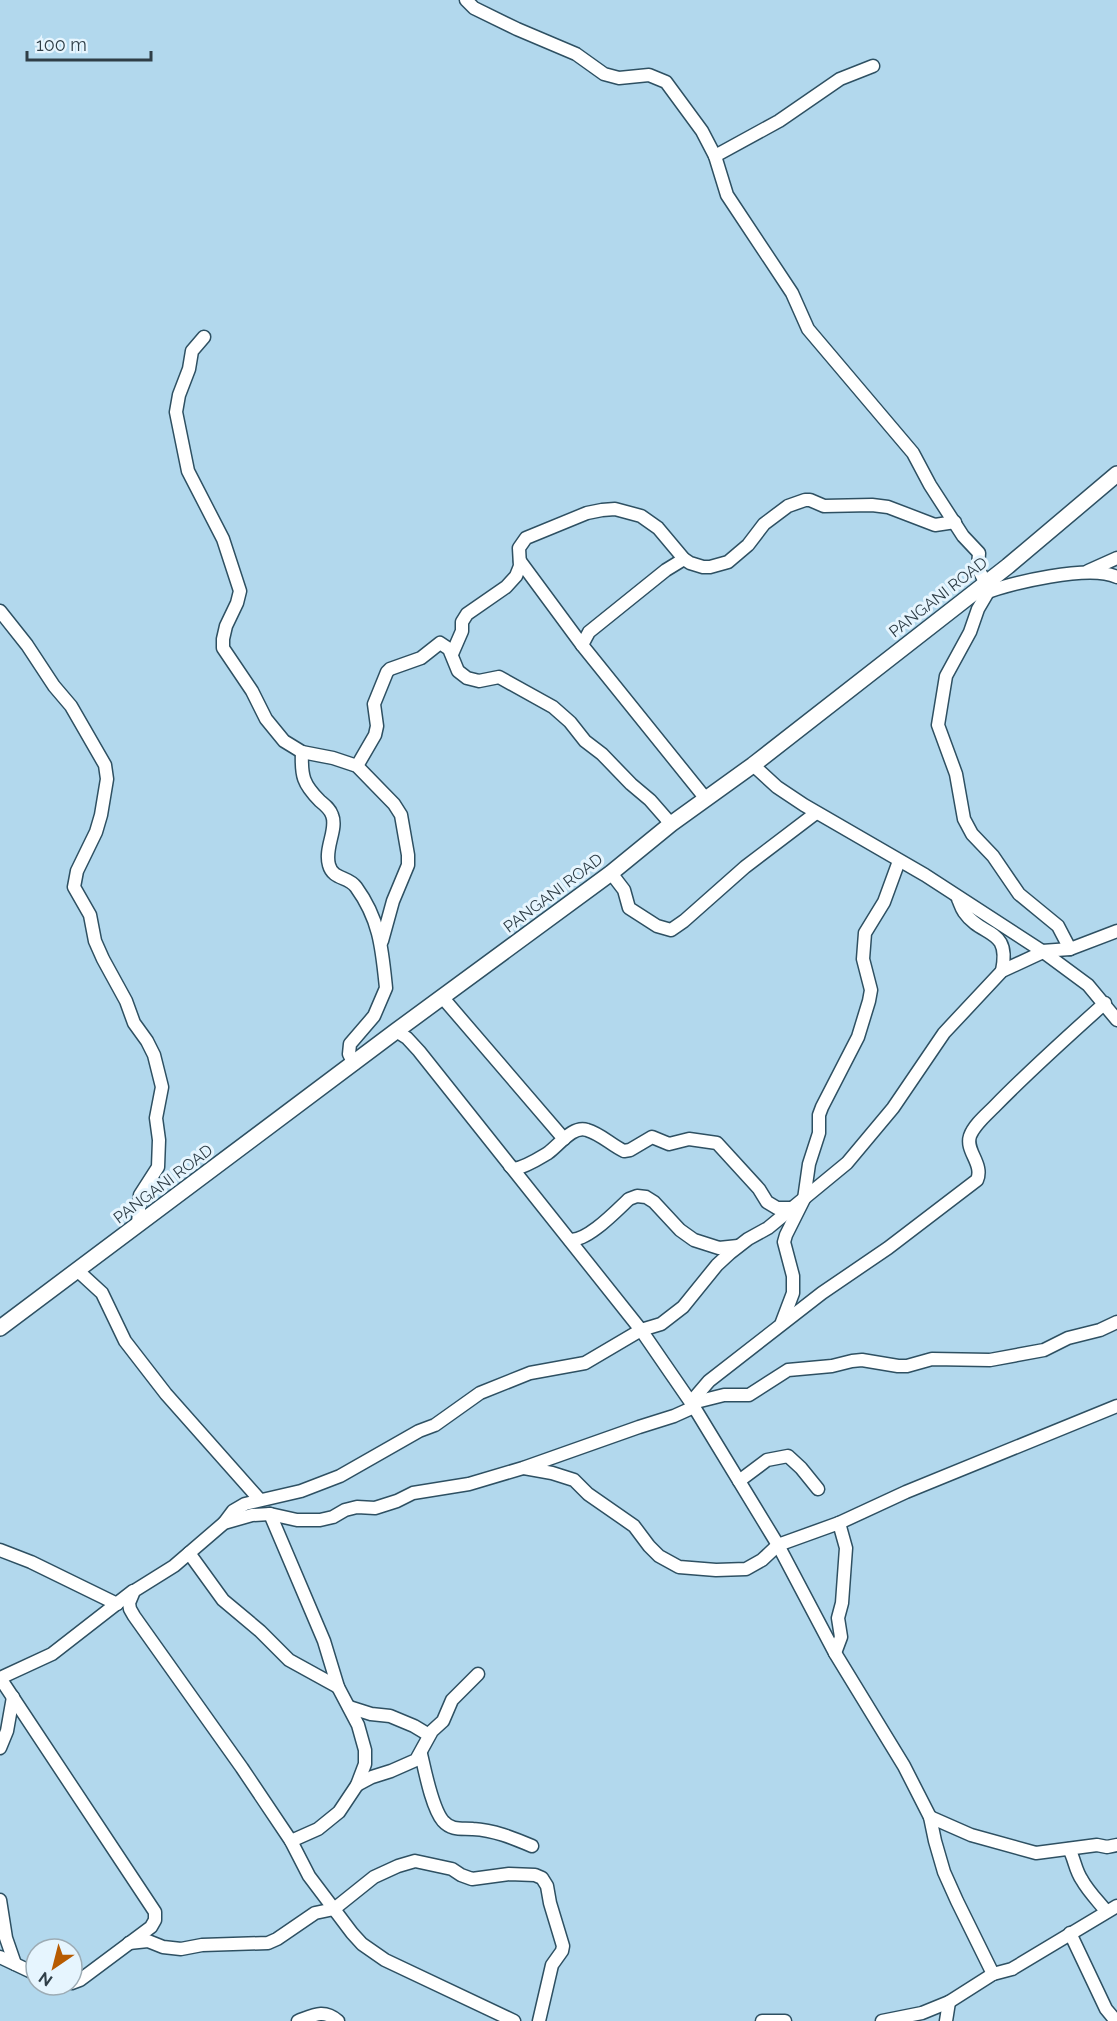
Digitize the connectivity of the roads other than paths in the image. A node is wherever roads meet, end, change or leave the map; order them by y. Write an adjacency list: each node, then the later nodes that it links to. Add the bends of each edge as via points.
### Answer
1 (466, 0): 3 (street, via 474,8 576,54 604,75 660,78 702,131)
2 (873, 66): 3 (street, via 840,80 779,121)
3 (715, 156): 6 (street, via 727,195 792,293 808,330 913,453)
4 (204, 337): 16 (street, via 192,351 176,412 188,471 223,539 240,591 226,626 223,648 274,731)
5 (1117, 474): 12 (main road, PANGANI ROAD)
6 (955, 522): 8 (street, via 935,525 888,507 824,506 805,500 788,506 764,524 729,562 703,567); 12 (street, via 980,553 978,568)
7 (1117, 558): 10 (street)
8 (684, 559): 9 (street, via 658,528 641,516 615,509 570,520 526,538 519,548); 14 (street, via 589,632)
9 (520, 561): 14 (street); 15 (street, via 516,576 506,587 464,618)
10 (1084, 573): 11 (street); 12 (street)
11 (1117, 577)
12 (986, 587): 17 (main road, PANGANI ROAD, via 961,602); 27 (street, via 970,632 946,676 938,725 956,774 964,819 972,834 1019,894 1058,926)
13 (0, 611): 38 (street, via 78,716 105,765 107,779 101,815 74,887 90,915 103,959 154,1055 162,1087 156,1118 158,1167 140,1195)
14 (582, 645): 19 (street)
15 (452, 654): 18 (street, via 440,644 421,658 387,672 374,704 375,735); 21 (street, via 455,668 467,678 479,681 499,677 553,707)
16 (302, 752): 18 (street); 26 (street, via 305,782 333,819 328,864 337,877 355,886)
17 (753, 765): 19 (main road, PANGANI ROAD); 20 (street)
18 (357, 766): 26 (street, via 401,815 408,855)
19 (706, 799): 21 (main road, PANGANI ROAD)
20 (816, 813): 22 (street); 23 (street, via 671,930 629,908 624,890)
21 (671, 824): 23 (main road, PANGANI ROAD)
22 (899, 861): 24 (street); 36 (street, via 884,902 865,933 863,959 871,990 869,1001 858,1037 819,1115 819,1133)
23 (610, 873): 30 (main road, PANGANI ROAD)
24 (957, 897): 28 (street); 29 (street, via 964,912 1000,941 1004,951)
25 (1117, 931): 27 (street)
26 (382, 941): 33 (street, via 387,988 371,1022 350,1044)
27 (1070, 949): 28 (street)
28 (1042, 952): 29 (street); 31 (street, via 1088,985)
29 (1002, 971): 36 (street, via 944,1033 909,1086 854,1155)
30 (443, 998): 32 (main road, PANGANI ROAD); 34 (street)
31 (1113, 1010): 43 (street, via 1010,1090 973,1130 969,1143 978,1166 976,1179)
32 (396, 1031): 33 (main road, PANGANI ROAD); 35 (street, via 419,1051)
33 (354, 1064): 38 (main road, PANGANI ROAD)
34 (564, 1139): 35 (street, via 521,1168); 37 (street, via 586,1129 624,1151 652,1137 669,1144 689,1139 712,1141 759,1189 766,1203)
35 (510, 1166): 39 (street)
36 (804, 1199): 37 (street); 43 (street, via 784,1242 794,1276 793,1293)
37 (793, 1208): 40 (street)
38 (138, 1225): 41 (main road, PANGANI ROAD)
39 (570, 1240): 40 (street, via 586,1235 637,1196 654,1202 694,1240 719,1248); 45 (street)
40 (739, 1245): 45 (street, via 673,1316)
41 (77, 1270): 44 (main road, PANGANI ROAD); 51 (street, via 102,1293 125,1341 166,1394)
42 (1117, 1322): 46 (street, via 1044,1350 990,1360 932,1359 898,1366 862,1360 788,1370 749,1395 724,1395)
43 (780, 1325): 46 (street, via 709,1381)
44 (0, 1328)
45 (641, 1330): 46 (street); 51 (street, via 585,1363 530,1373 480,1393 435,1425 340,1476 301,1491)
46 (692, 1404): 48 (street, via 674,1416); 49 (street)
47 (1117, 1406): 54 (street)
48 (523, 1468): 52 (street, via 469,1484 413,1493 375,1508 357,1506 320,1520); 55 (street, via 574,1480 634,1526 659,1556 679,1567 746,1569)
49 (739, 1481): 50 (street, via 767,1460 788,1456); 55 (street)
50 (818, 1489)
51 (260, 1500): 53 (street, via 232,1511)
52 (270, 1514): 53 (street); 63 (street, via 324,1641)
53 (224, 1523): 57 (street)
54 (839, 1523): 55 (street); 60 (street, via 846,1548 838,1618 841,1637)
55 (778, 1545): 60 (street)
56 (0, 1550): 59 (street)
57 (189, 1553): 58 (street); 63 (street, via 223,1600 290,1660)
58 (134, 1591): 59 (street); 71 (street, via 129,1603 134,1616)
59 (117, 1604): 62 (street, via 52,1654)
60 (835, 1653): 70 (street, via 904,1766)
61 (478, 1674): 66 (street, via 452,1700 443,1721)
62 (0, 1678): 64 (street)
63 (338, 1687): 65 (street)
64 (13, 1697): 67 (street); 79 (street, via 155,1912 151,1927)
65 (349, 1707): 66 (street, via 390,1716); 69 (street, via 365,1750 365,1764)
66 (429, 1736): 68 (street)
67 (0, 1748)
68 (420, 1754): 69 (street, via 410,1763); 73 (street, via 443,1821 454,1829 497,1832)
69 (357, 1785): 71 (street, via 339,1812 318,1829)
70 (930, 1817): 74 (street, via 971,1835 1026,1851); 83 (street, via 944,1872)
71 (291, 1841): 77 (street, via 309,1876)
72 (1117, 1845): 74 (street)
73 (532, 1846)
74 (1069, 1849): 76 (street, via 1081,1879)
75 (0, 1900): 81 (street)
76 (1112, 1908): 78 (street)
77 (334, 1909): 79 (street, via 315,1913 268,1942 181,1949 148,1941); 89 (street, via 362,1944 385,1960); 90 (street, via 374,1877 415,1861 452,1869 472,1879 509,1874 542,1878 562,1951 552,1965)
78 (1070, 1933): 83 (street, via 1012,1969); 95 (street, via 1106,2009)
79 (129, 1943): 84 (street)
80 (0, 1957): 81 (street)
81 (15, 1964): 82 (street)
82 (24, 1968)
83 (993, 1974): 85 (street)
84 (84, 1977)
85 (949, 2002): 86 (street); 94 (street)
86 (901, 2020): 93 (street)
87 (298, 2021): 88 (street, via 318,2013)
88 (338, 2021)
89 (514, 2021)
90 (538, 2021)
91 (762, 2021): 92 (street)
92 (785, 2021)
93 (882, 2021)
94 (946, 2021)
95 (1116, 2021)

